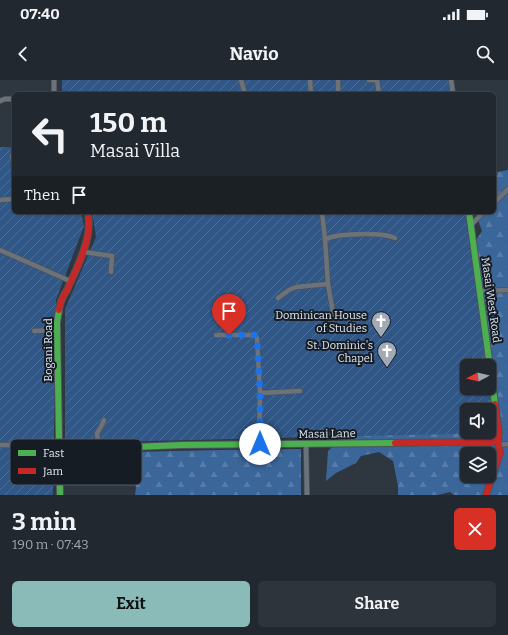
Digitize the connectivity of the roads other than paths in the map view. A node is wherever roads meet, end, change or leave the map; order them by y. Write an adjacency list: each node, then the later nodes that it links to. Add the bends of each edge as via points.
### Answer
1 (54, 80): 8 (street)
2 (241, 80): 9 (street)
3 (310, 80): 10 (street)
4 (338, 80): 11 (street)
5 (369, 80): 6 (street)
6 (376, 80): 12 (street)
7 (451, 80): 13 (street)
8 (54, 92)
9 (244, 92)
10 (311, 92)
11 (338, 92)
12 (379, 92)
13 (453, 92)
14 (12, 99): 15 (street)
15 (0, 101)
16 (508, 189): 19 (street)
17 (12, 199): 18 (street)
18 (0, 200)
19 (496, 200)
20 (88, 214): 28 (street, Bogani Road, via 88,240)
21 (322, 214): 26 (street)
22 (469, 214): 24 (street, Masai West Road)
23 (482, 214): 24 (street)
24 (471, 225): 33 (street, Masai West Road)
25 (395, 238): 26 (street, via 383,235 346,235)
26 (325, 239): 31 (street)
27 (0, 250): 30 (street)
28 (84, 252): 29 (street, via 112,256); 30 (street, Bogani Road)
29 (111, 272)
30 (70, 281): 36 (street, Bogani Road, via 59,307)
31 (328, 284): 34 (street, via 296,287); 35 (street)
32 (508, 290): 33 (street)
33 (479, 291): 44 (street, Masai West Road)
34 (278, 298)
35 (334, 319)
36 (58, 330): 37 (street); 42 (street, Bogani Road)
37 (34, 331)
38 (216, 335): 40 (street, via 256,336)
39 (300, 391): 40 (street)
40 (260, 393): 45 (street)
41 (104, 420): 43 (street, via 97,433)
42 (59, 439)
43 (98, 439)
44 (499, 442): 46 (street, Masai Lane); 47 (street); 54 (street, Masai West Road, via 500,453)
45 (260, 444): 46 (street, Masai Lane); 50 (street, Masai Lane)
46 (306, 444): 53 (street)
47 (508, 444)
48 (0, 445): 49 (street)
49 (10, 446)
50 (142, 446)
51 (60, 485): 52 (street, Bogani Road)
52 (60, 495)
53 (307, 495)
54 (486, 495)

